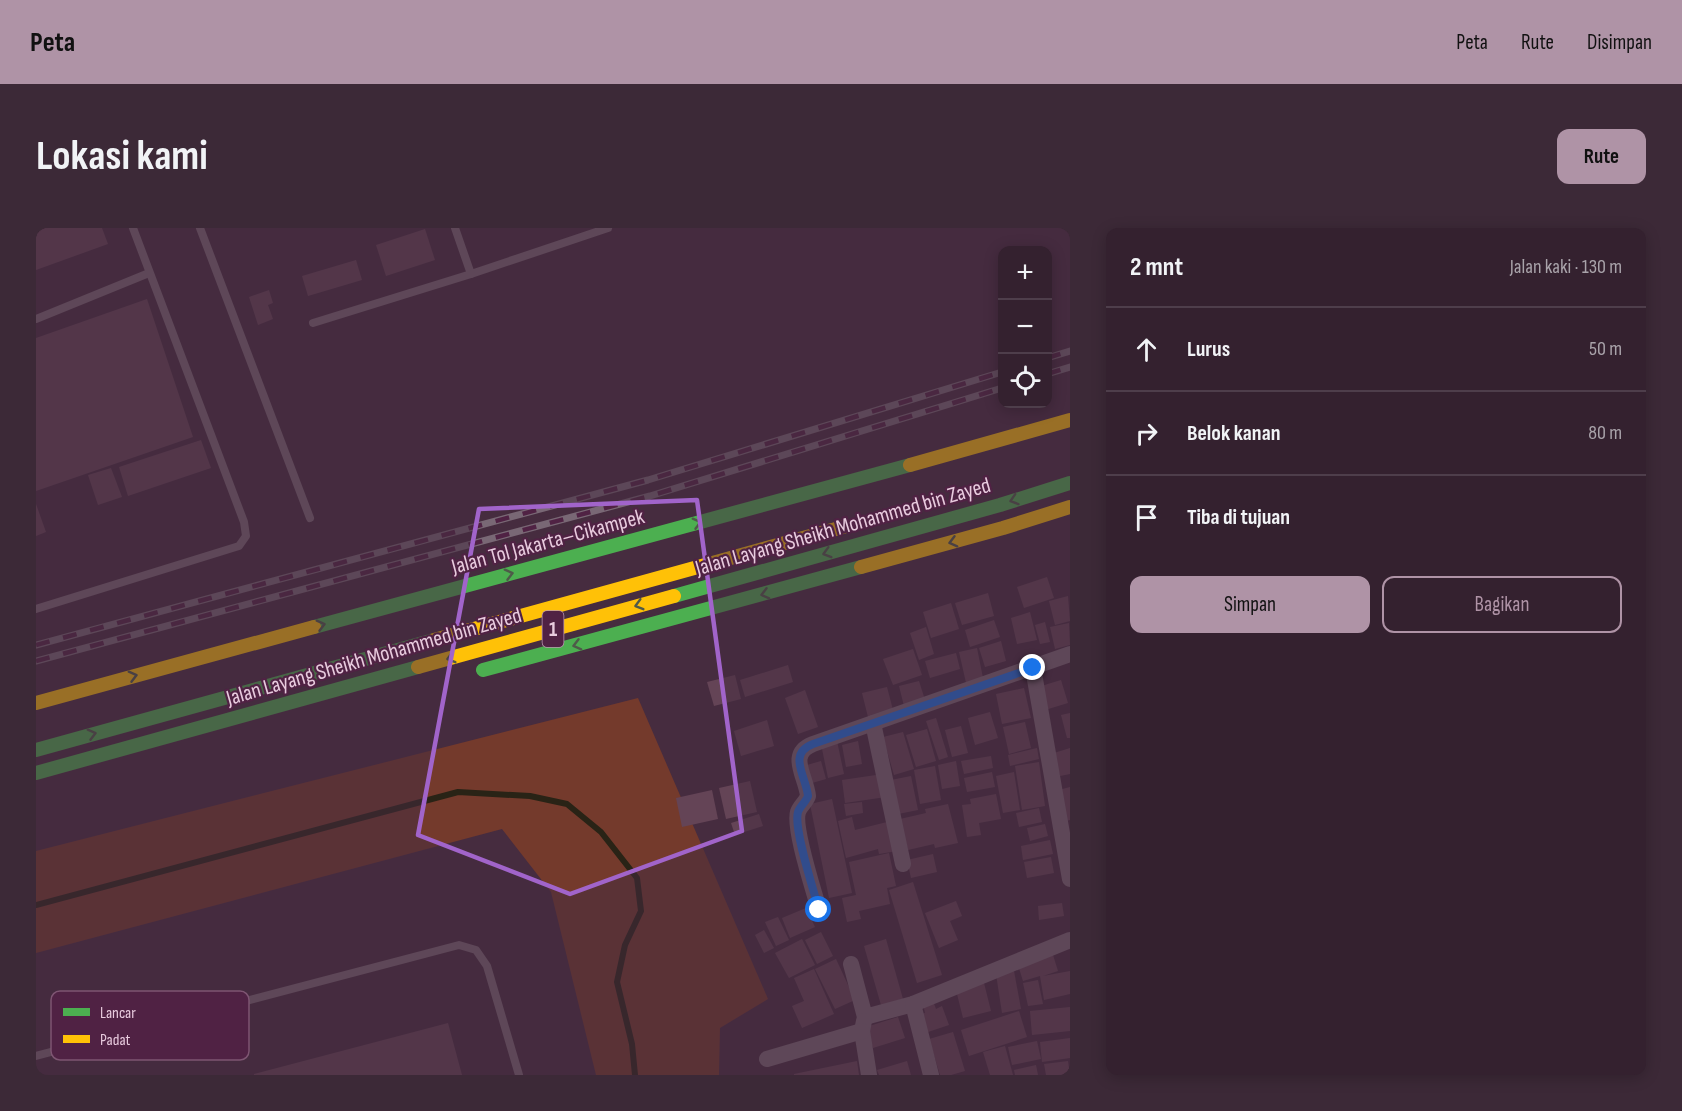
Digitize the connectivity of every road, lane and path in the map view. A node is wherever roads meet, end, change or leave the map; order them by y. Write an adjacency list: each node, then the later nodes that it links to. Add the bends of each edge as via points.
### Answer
1 (133, 228): 5 (lane)
2 (200, 228): 12 (lane)
3 (455, 228): 6 (lane)
4 (608, 228): 6 (lane)
5 (149, 273): 7 (lane); 14 (lane, via 246,536 239,546)
6 (471, 274): 8 (lane)
7 (36, 319)
8 (313, 322)
9 (1070, 420): 18 (highway, Jalan Tol Jakarta–Cikampek, one-way to 9)
10 (1070, 483): 22 (highway, Jalan Layang Sheikh Mohammed bin Zayed / 1, one-way to 22)
11 (1070, 507): 17 (highway, 1, one-way to 17)
12 (310, 518)
13 (852, 524): 20 (highway, Jalan Layang Sheikh Mohammed bin Zayed / 1, one-way to 13)
14 (36, 609)
15 (1070, 654): 16 (street)
16 (1033, 668): 19 (street); 25 (street)
17 (474, 672)
18 (36, 703)
19 (873, 723): 24 (street); 26 (street, via 805,747 798,760 808,796 799,809 797,826)
20 (36, 750)
21 (94, 771): 23 (highway)
22 (36, 773)
23 (36, 786)
24 (903, 864)
25 (1069, 873)
26 (819, 910)
27 (1070, 940): 30 (street)
28 (851, 964): 31 (street)
29 (249, 1000): 35 (lane, via 459,945 476,950 487,966)
30 (913, 1004): 31 (street); 37 (street)
31 (864, 1024): 34 (street); 36 (street)
32 (51, 1052): 33 (lane)
33 (36, 1056)
34 (767, 1059)
35 (519, 1075)
36 (869, 1075)
37 (931, 1075)

